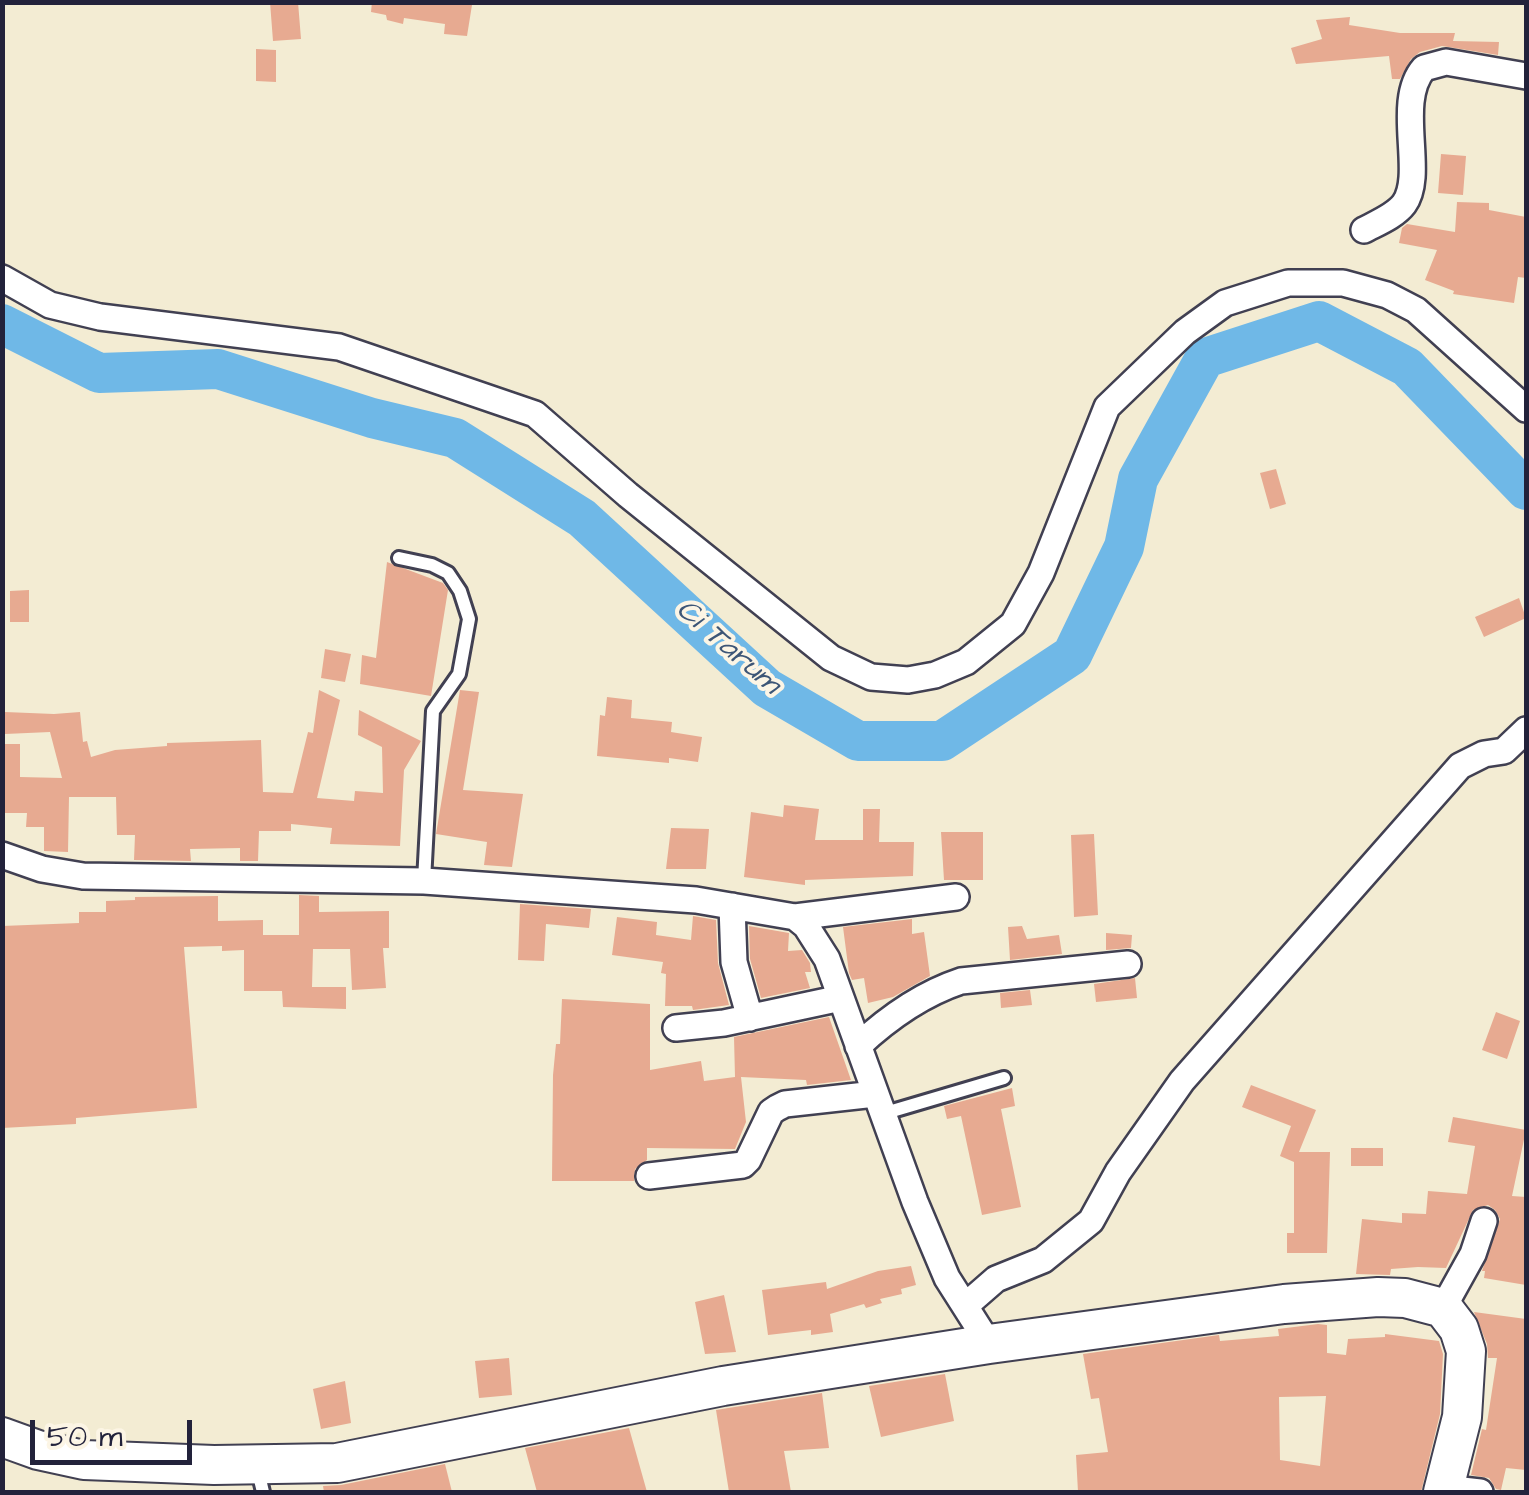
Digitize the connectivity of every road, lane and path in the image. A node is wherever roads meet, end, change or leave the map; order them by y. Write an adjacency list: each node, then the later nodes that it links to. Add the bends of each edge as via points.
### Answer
1 (1526, 76): 2 (street, via 1446,62 1424,68 1413,85 1405,203)
2 (1364, 230)
3 (2, 278): 4 (street, via 50,305 100,317 339,348 536,414 832,658 871,678 935,675 966,662 1013,624 1041,573 1107,407 1225,303 1288,283 1343,283 1387,295 1416,310)
4 (1526, 409)
5 (399, 558): 8 (lane, via 448,573 470,619 459,674 433,711)
6 (1526, 730): 21 (street, via 1504,751 1460,766 1182,1081 1091,1222 1043,1260 996,1279)
7 (2, 855): 8 (street, via 83,876)
8 (424, 881): 10 (street)
9 (956, 897): 11 (street)
10 (732, 906): 11 (street); 14 (street, via 734,962)
11 (796, 916): 13 (street, via 827,958)
12 (1128, 964): 16 (street, via 962,981 912,1004)
13 (841, 998): 14 (street); 16 (street)
14 (750, 1018): 15 (street)
15 (676, 1028)
16 (858, 1046): 18 (street)
17 (1004, 1078): 18 (lane)
18 (879, 1104): 19 (street, via 785,1104 771,1112 743,1165); 21 (street, via 947,1278)
19 (649, 1176)
20 (1484, 1222): 22 (street)
21 (965, 1306): 23 (street)
22 (1444, 1308): 23 (main road, via 1378,1297 1284,1304); 26 (main road, via 1466,1351)
23 (989, 1344): 25 (main road, via 723,1386)
24 (2, 1437): 25 (main road, via 84,1460)
25 (259, 1479)
26 (1456, 1491)

